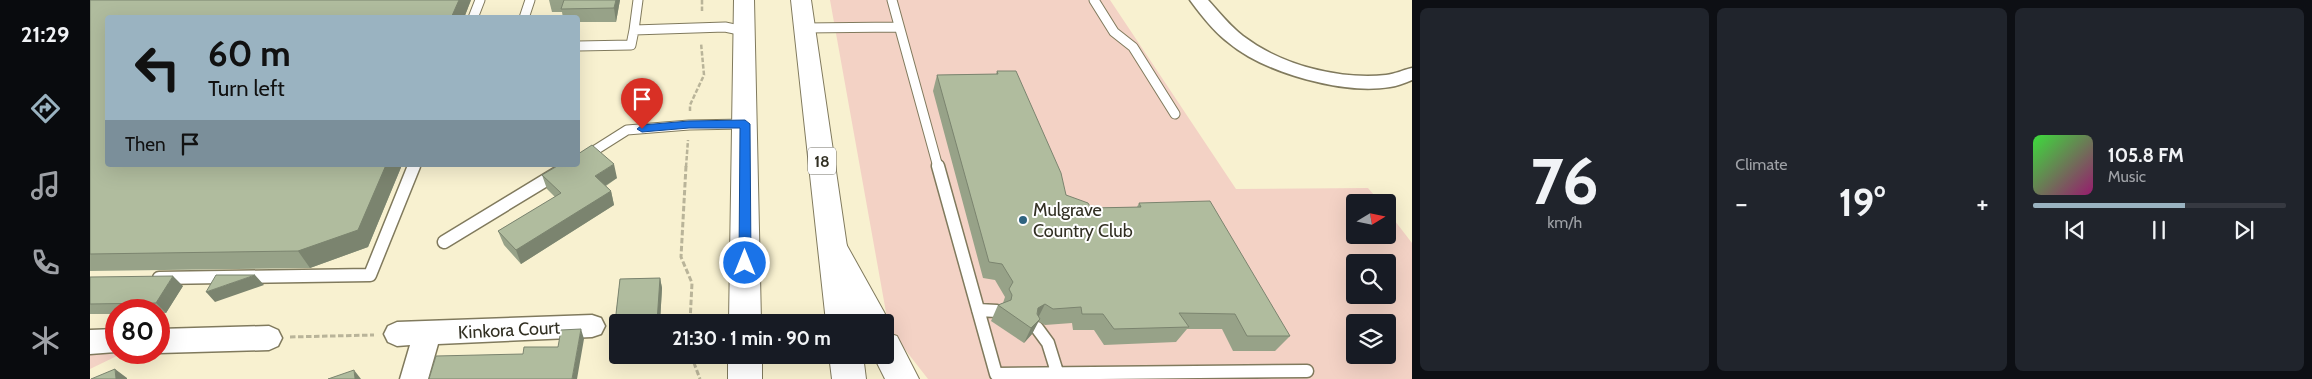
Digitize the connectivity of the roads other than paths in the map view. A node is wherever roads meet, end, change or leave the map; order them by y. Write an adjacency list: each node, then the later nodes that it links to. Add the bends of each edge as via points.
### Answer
1 (480, 0): 9 (lane)
2 (530, 0): 10 (lane)
3 (638, 0): 13 (lane)
4 (744, 0): 14 (main road)
5 (801, 0): 12 (main road, 18)
6 (892, 0): 11 (lane)
7 (1094, 0): 17 (lane, via 1114,32 1133,47)
8 (1199, 0): 16 (street, via 1237,40 1264,57 1294,68 1363,82 1390,81)
9 (474, 15)
10 (525, 15)
11 (899, 27): 12 (lane); 26 (lane)
12 (804, 28): 24 (main road, 18)
13 (634, 30): 14 (lane, via 725,27); 15 (lane, via 631,45)
14 (744, 31): 18 (main road)
15 (580, 46)
16 (1412, 74)
17 (1175, 114)
18 (745, 124): 19 (lane); 28 (main road)
19 (689, 125): 20 (lane, via 627,130)
20 (580, 159)
21 (413, 167): 25 (lane, via 370,274)
22 (567, 167): 23 (lane)
23 (444, 242)
24 (833, 247): 29 (main road, 18); 30 (main road)
25 (150, 278)
26 (978, 310): 27 (lane); 42 (lane, via 996,374)
27 (997, 311)
28 (745, 314)
29 (841, 314)
30 (869, 314)
31 (592, 326): 34 (street, Kinkora Court)
32 (1037, 328): 42 (lane, via 1051,346)
33 (397, 334): 34 (street, Kinkora Court)
34 (427, 334): 43 (street)
35 (268, 338): 37 (street)
36 (105, 341): 38 (street)
37 (170, 341)
38 (90, 342)
39 (894, 363): 45 (main road)
40 (847, 364): 44 (main road)
41 (1307, 370): 42 (lane)
42 (1057, 372)
43 (414, 379)
44 (849, 379)
45 (902, 379)

